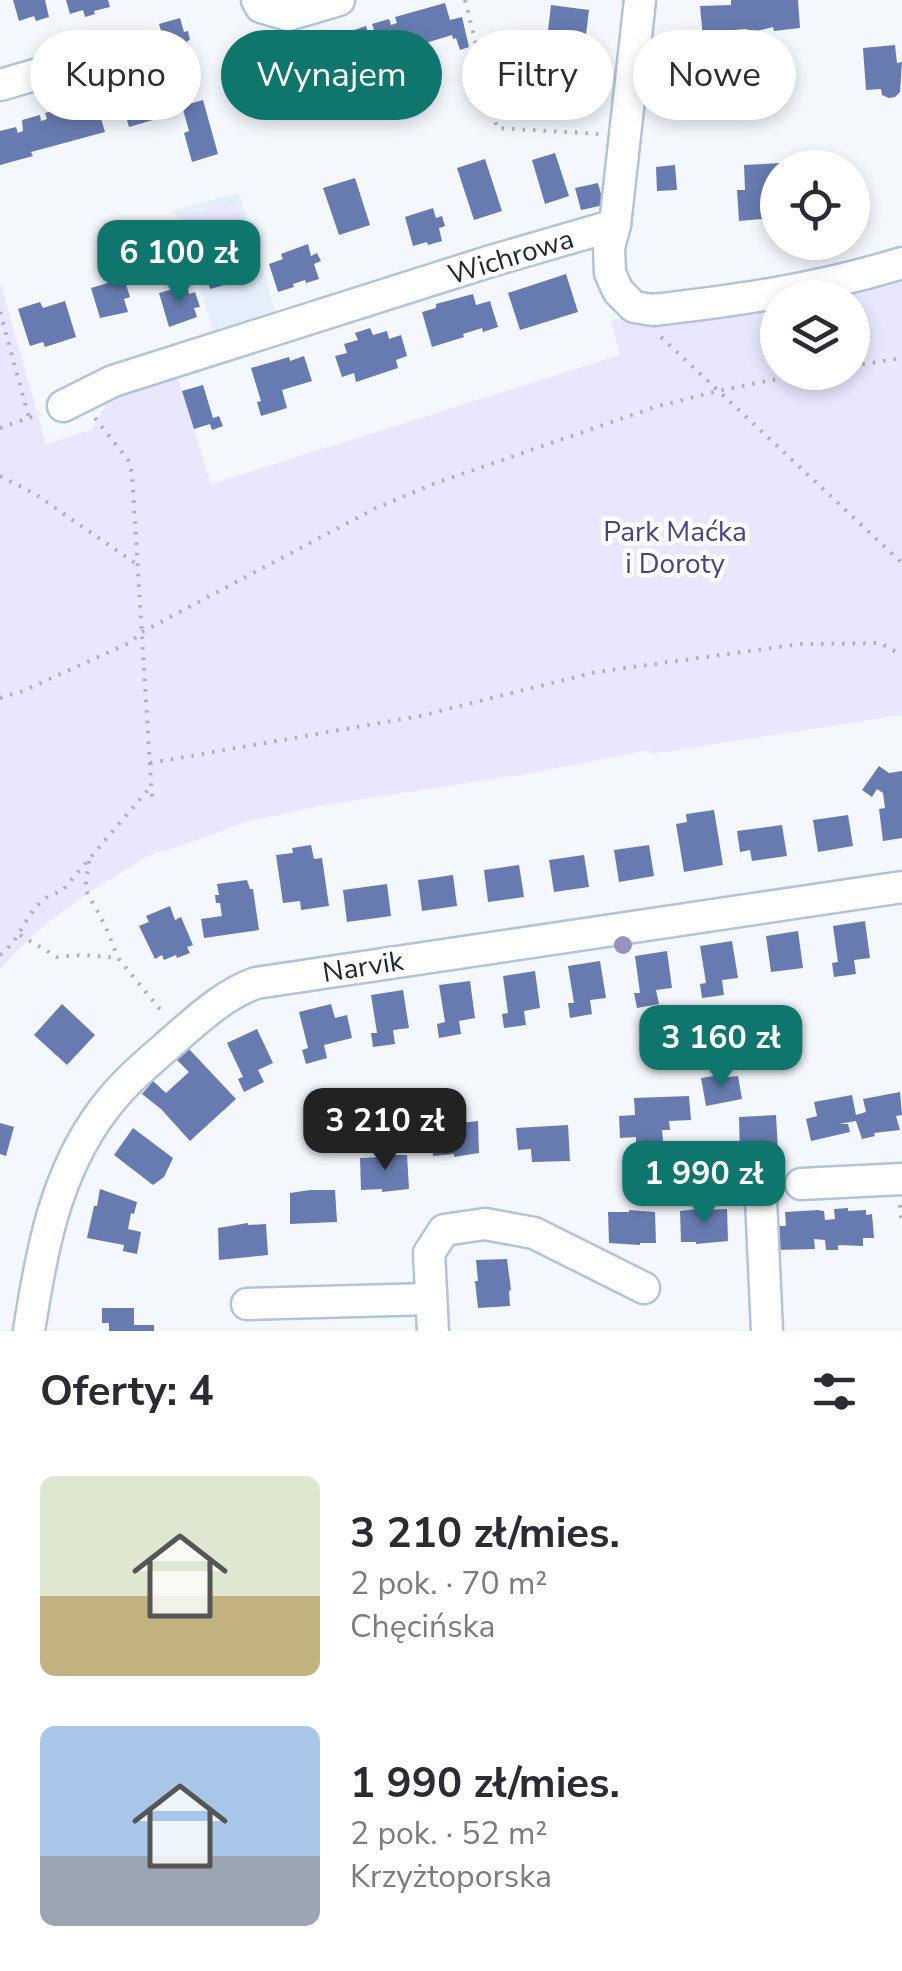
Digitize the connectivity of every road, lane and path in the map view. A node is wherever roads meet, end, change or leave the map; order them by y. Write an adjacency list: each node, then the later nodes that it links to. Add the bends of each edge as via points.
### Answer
1 (257, 0): 2 (street, via 288,15)
2 (338, 0)
3 (465, 0): 7 (path, via 497,128)
4 (640, 0): 7 (street)
5 (30, 76): 6 (street)
6 (0, 85)
7 (625, 136): 8 (street)
8 (615, 226): 10 (street, Wichrowa, via 610,273); 16 (street, Wichrowa, via 112,381)
9 (902, 263): 10 (street, via 775,294)
10 (634, 307): 15 (path)
11 (0, 312): 17 (path)
12 (902, 358): 13 (path)
13 (870, 363)
14 (760, 382): 15 (path)
15 (718, 390): 20 (path); 22 (path, via 433,484)
16 (72, 402): 17 (path); 21 (path, via 131,466)
17 (29, 418): 18 (path)
18 (0, 428)
19 (0, 476): 21 (path)
20 (902, 563)
21 (138, 565): 22 (path)
22 (142, 632): 24 (path); 25 (path)
23 (902, 654): 25 (path, via 880,643 801,644 596,672 420,716)
24 (0, 698)
25 (150, 763): 26 (path)
26 (151, 786): 27 (path); 28 (path)
27 (152, 798)
28 (90, 856): 30 (path, via 63,890 42,900); 32 (path, via 86,889)
29 (902, 888): 33 (street, Narvik, via 256,983)
30 (20, 935): 31 (path); 32 (path, via 57,957)
31 (0, 955)
32 (118, 958): 33 (path)
33 (181, 1034): 41 (street, Narvik, via 124,1085 71,1162 50,1222)
34 (760, 1177): 43 (street)
35 (801, 1184): 36 (street)
36 (901, 1194): 37 (path)
37 (902, 1226)
38 (644, 1288): 39 (street, via 534,1233 485,1224 444,1230 429,1254)
39 (431, 1299): 40 (street); 42 (street)
40 (247, 1304)
41 (29, 1331)
42 (433, 1331)
43 (767, 1331)

